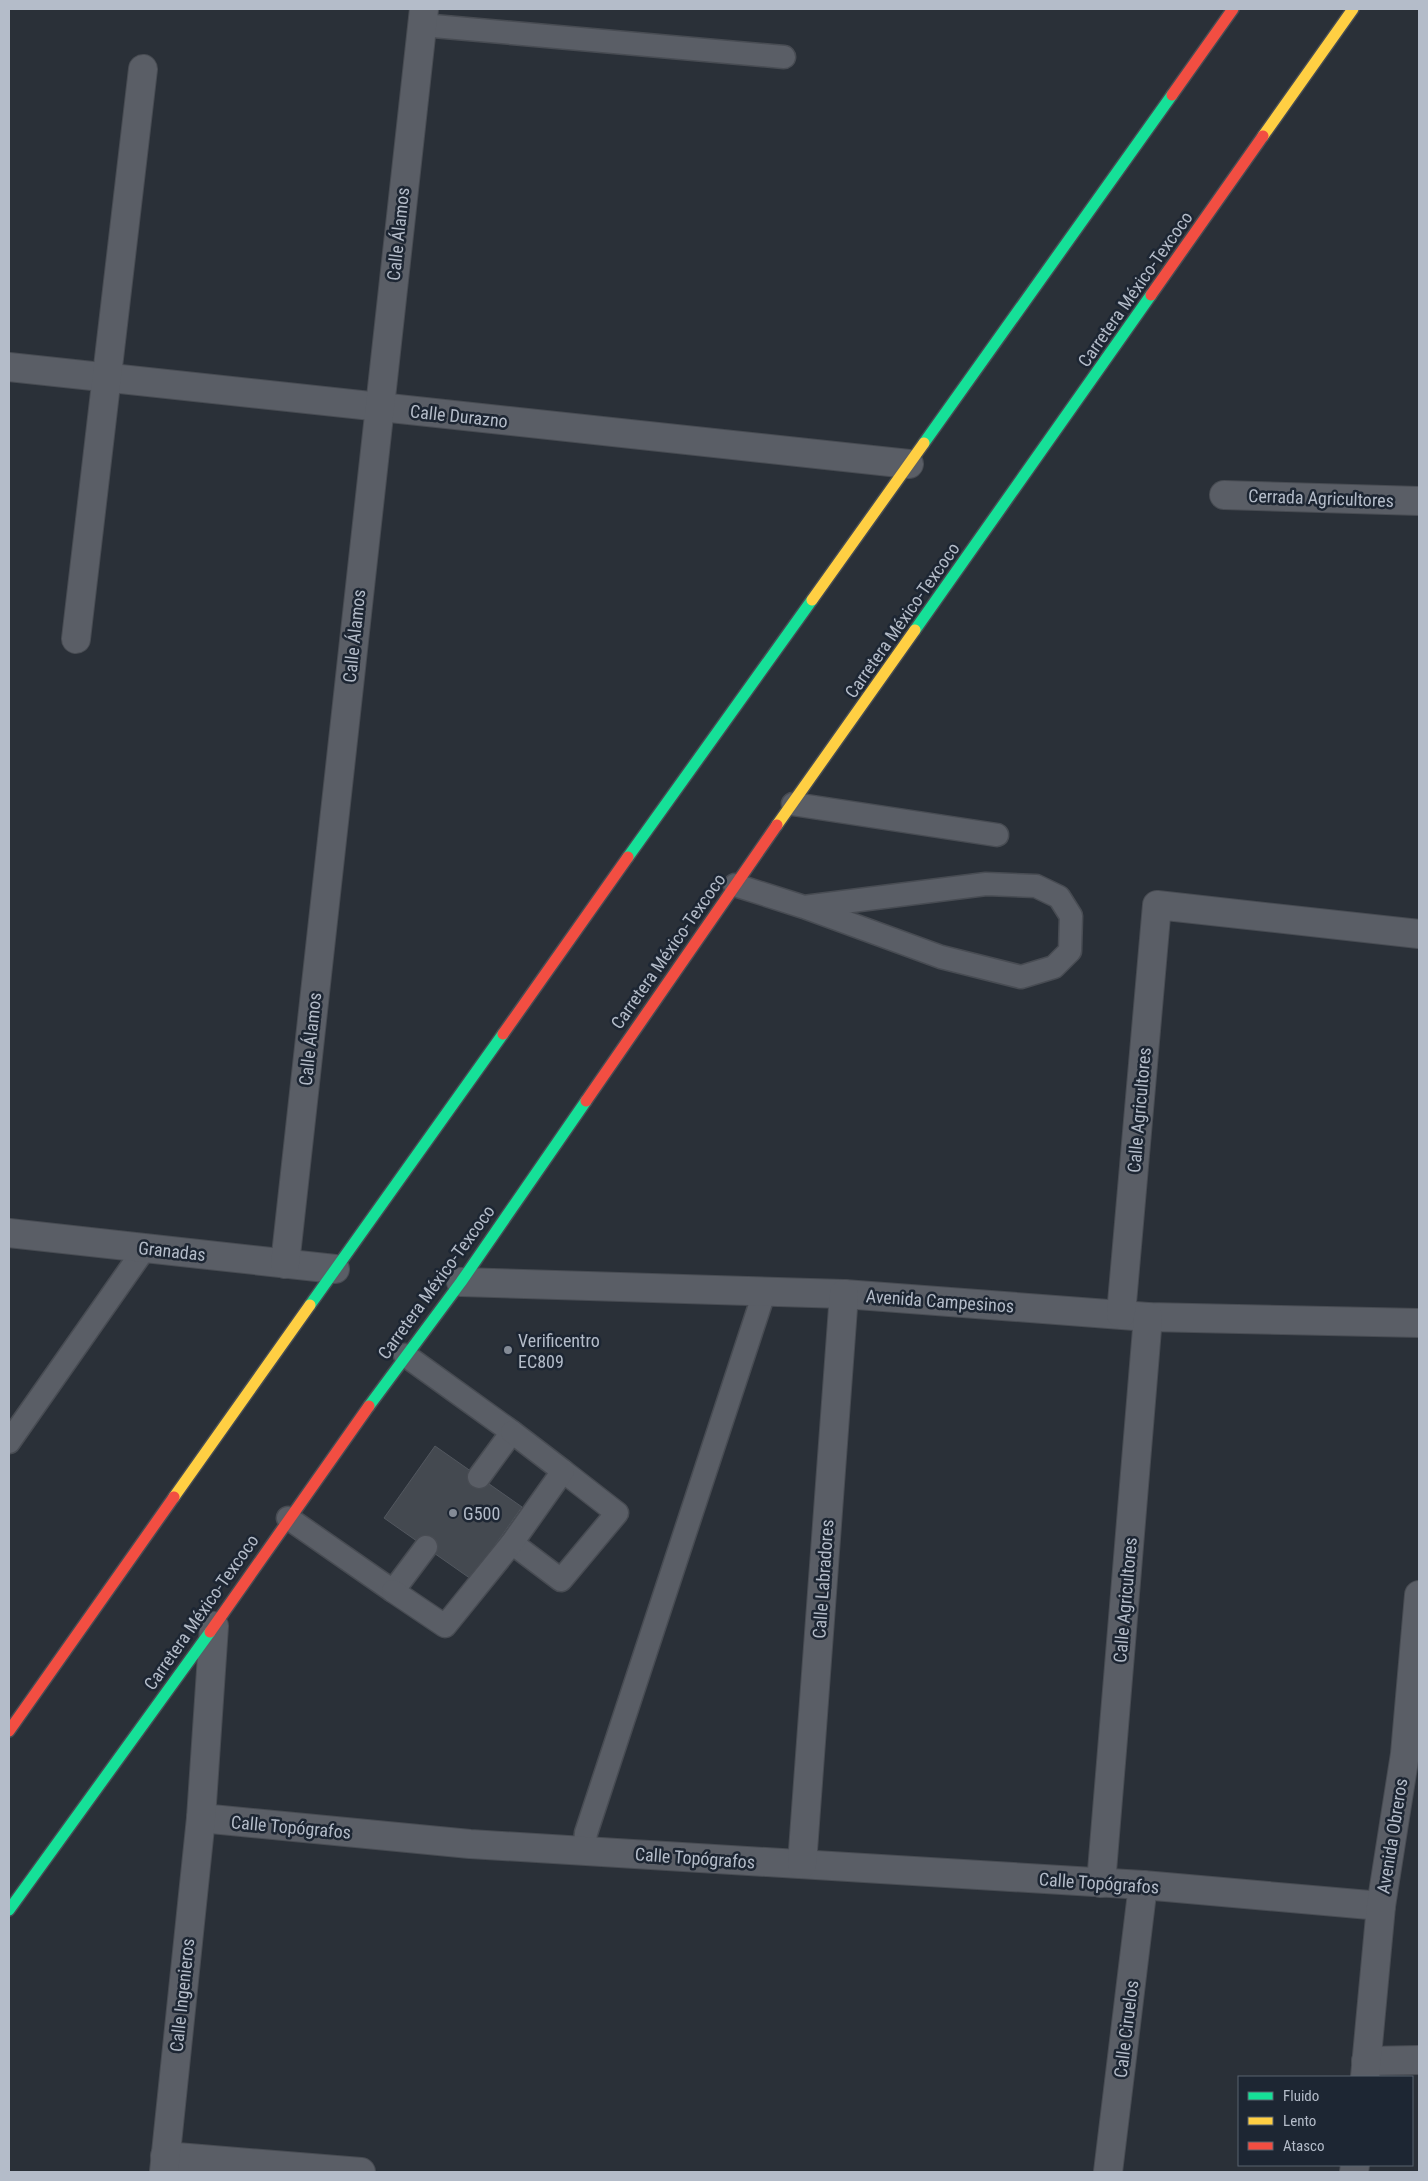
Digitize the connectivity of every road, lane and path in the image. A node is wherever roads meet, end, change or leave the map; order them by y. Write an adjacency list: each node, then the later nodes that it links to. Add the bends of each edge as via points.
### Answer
1 (1234, 9): 9 (highway)
2 (1353, 9): 13 (highway, Carretera México-Texcoco)
3 (423, 17): 4 (lane); 8 (street, Calle Álamos)
4 (784, 57)
5 (143, 69): 7 (street)
6 (9, 367): 7 (street, Calle Durazno)
7 (107, 378): 8 (street, Calle Durazno); 12 (street)
8 (379, 407): 9 (street, Calle Durazno); 20 (street, Calle Álamos)
9 (909, 464): 21 (highway)
10 (1224, 495): 11 (street, Cerrada Agricultores)
11 (1419, 501)
12 (76, 639)
13 (793, 804): 14 (lane); 15 (highway, Carretera México-Texcoco)
14 (997, 835)
15 (735, 885): 16 (lane); 22 (highway, Carretera México-Texcoco)
16 (804, 907): 16 (lane, via 941,957 1022,977 1054,967 1070,951 1071,916 1060,898 1036,886 986,884)
17 (1419, 934): 25 (street, Calle Agricultores, via 1157,905)
18 (9, 1233): 19 (street, Granadas)
19 (145, 1248): 20 (street, Granadas); 30 (lane)
20 (285, 1264): 21 (street, Granadas)
21 (335, 1269): 39 (highway)
22 (461, 1282): 23 (street, Avenida Campesinos); 28 (highway, Carretera México-Texcoco)
23 (765, 1290): 24 (street, Avenida Campesinos); 42 (lane, via 586,1832)
24 (844, 1294): 25 (street, Avenida Campesinos); 43 (street, Calle Labradores)
25 (1120, 1314): 26 (street, Avenida Campesinos)
26 (1148, 1317): 27 (street, Avenida Campesinos); 44 (street, Calle Agricultores)
27 (1419, 1322)
28 (405, 1355): 29 (lane); 33 (highway, Carretera México-Texcoco)
29 (512, 1432): 31 (lane); 32 (lane)
30 (9, 1442)
31 (563, 1471): 34 (lane); 34 (lane, via 616,1513 561,1580)
32 (480, 1477)
33 (288, 1518): 36 (lane); 38 (highway, Carretera México-Texcoco)
34 (512, 1543): 36 (lane, via 446,1626)
35 (426, 1547): 36 (lane)
36 (393, 1591)
37 (1419, 1595): 40 (street, Avenida Obreros)
38 (214, 1626): 41 (street); 47 (highway, Carretera México-Texcoco)
39 (9, 1732)
40 (1412, 1753): 46 (street, Avenida Obreros)
41 (201, 1818): 42 (street, Calle Topógrafos, via 470,1844); 50 (street, Calle Ingenieros)
42 (584, 1851): 43 (street, Calle Topógrafos)
43 (802, 1864): 44 (street, Calle Topógrafos)
44 (1102, 1883): 45 (street, Calle Topógrafos)
45 (1143, 1885): 46 (street, Calle Topógrafos); 52 (street, Calle Ciruelos)
46 (1381, 1906): 49 (street, Avenida Obreros)
47 (9, 1910)
48 (1419, 2060): 49 (street)
49 (1365, 2069)
50 (165, 2164): 51 (street)
51 (361, 2172)
52 (1108, 2172)

